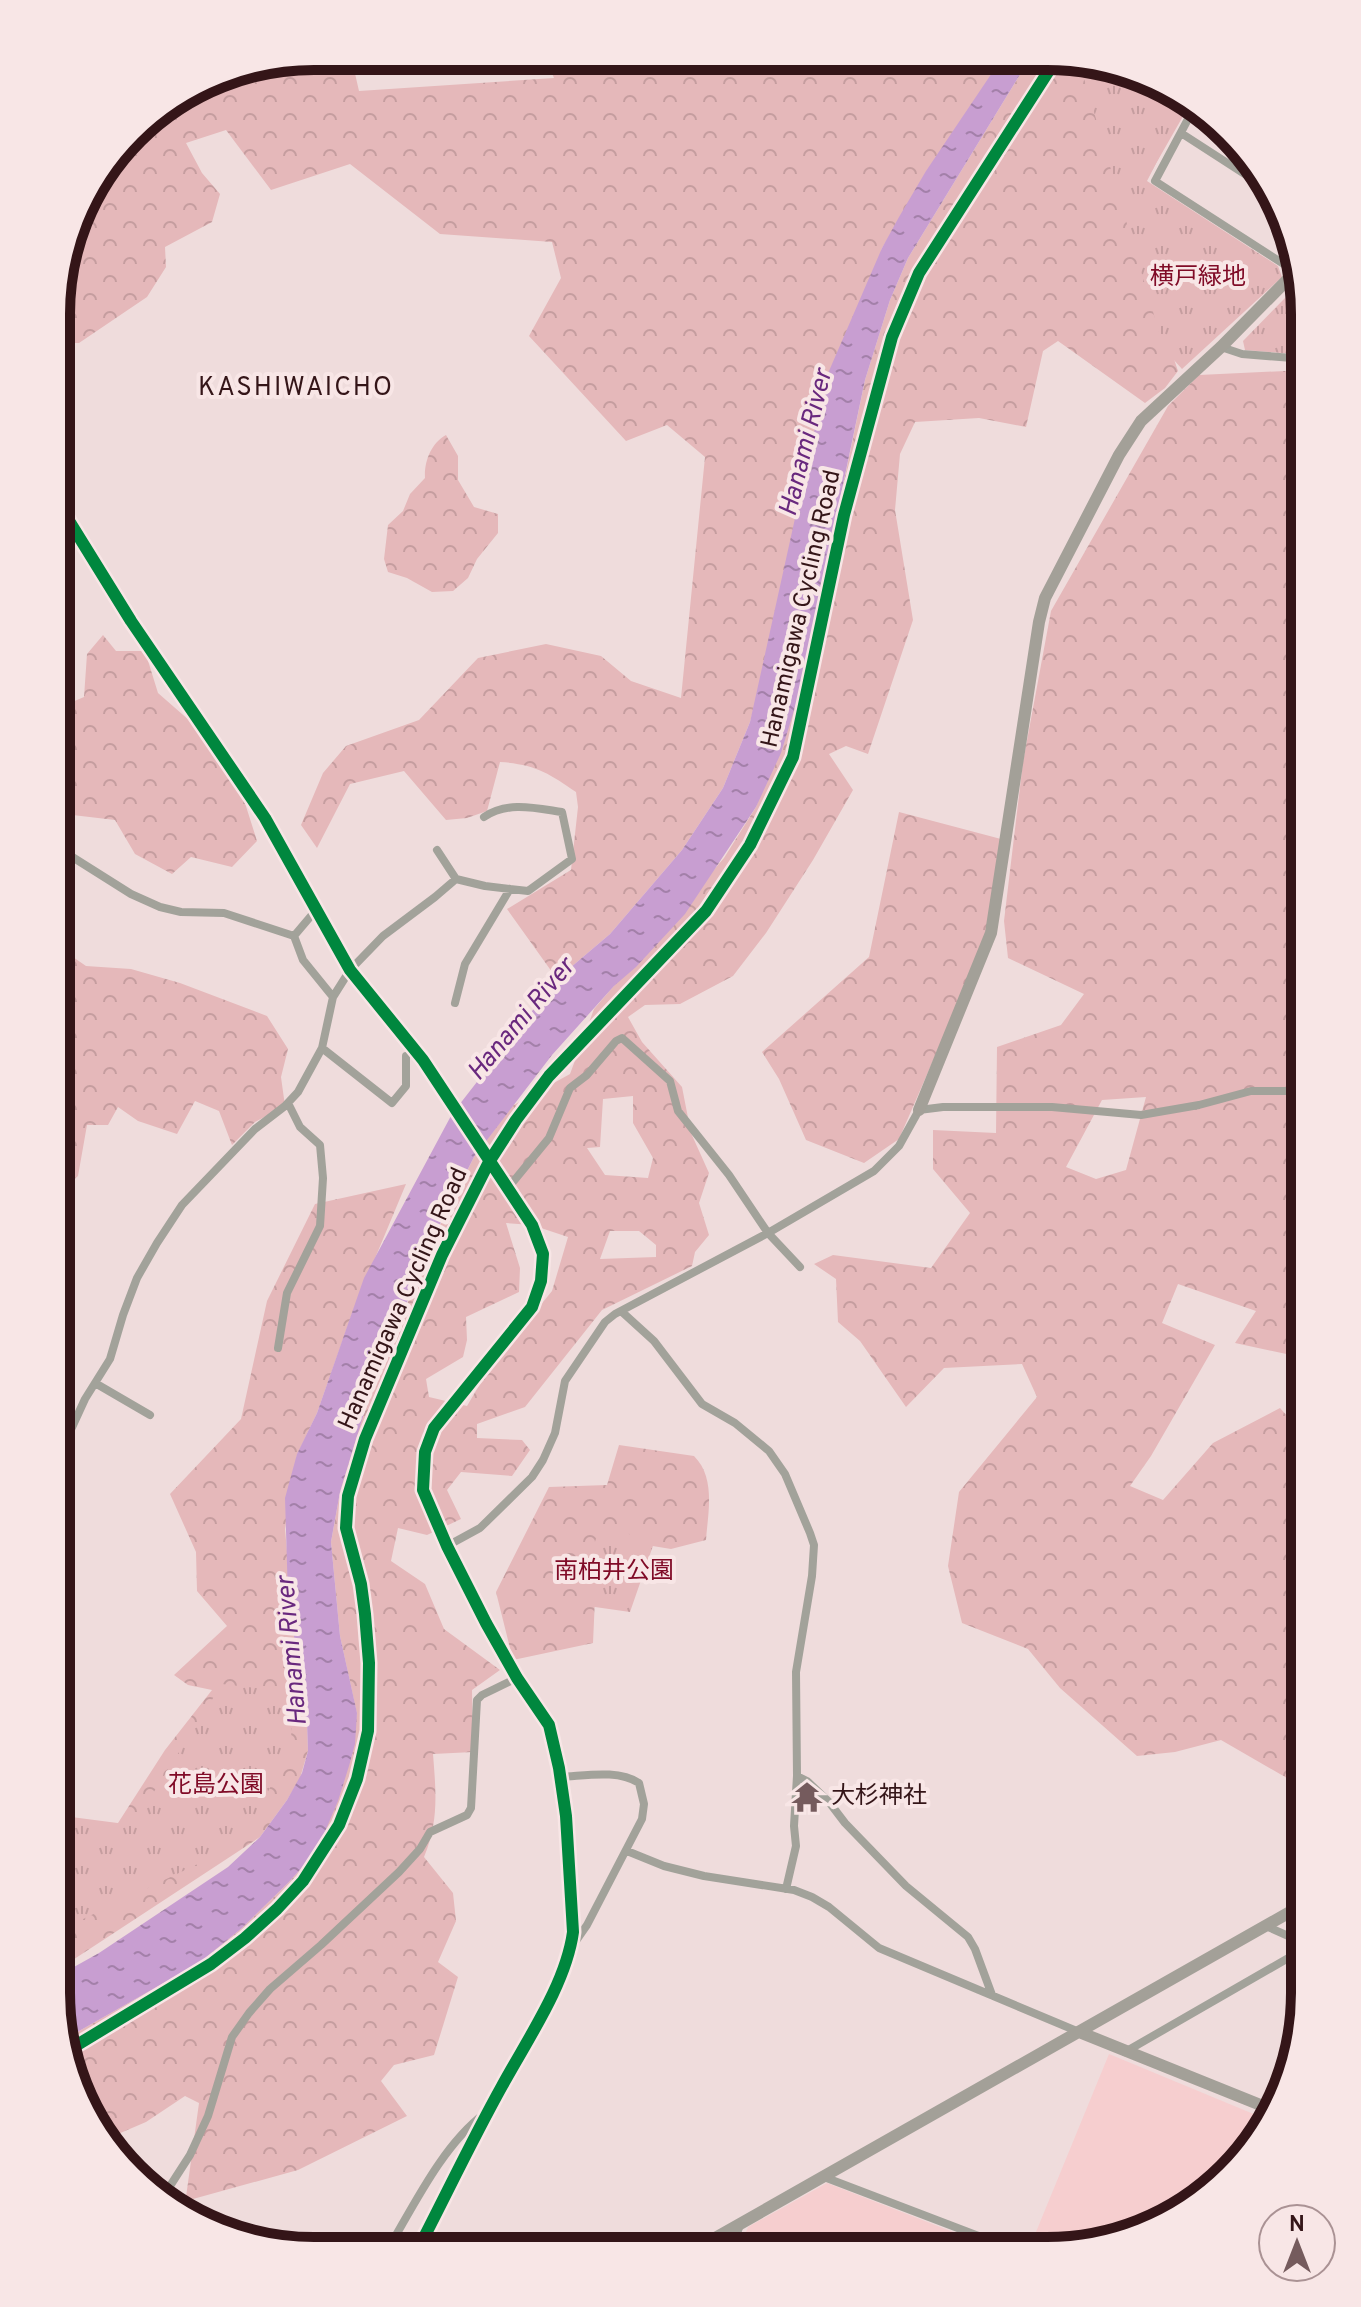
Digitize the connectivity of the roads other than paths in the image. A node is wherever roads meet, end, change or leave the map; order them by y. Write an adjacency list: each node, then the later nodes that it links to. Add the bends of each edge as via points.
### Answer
1 (1190, 116): 2 (street)
2 (1181, 133): 3 (street); 4 (street, via 1155,181)
3 (1248, 176)
4 (1285, 264)
5 (1288, 279): 6 (street)
6 (1221, 347): 7 (street); 23 (street, via 1141,421 1045,598 991,933)
7 (1291, 358)
8 (70, 522): 14 (street, via 265,818)
9 (484, 817): 13 (street, via 504,807 562,812 572,859 528,891)
10 (437, 850): 12 (street)
11 (70, 856): 15 (street, via 160,907 224,913)
12 (456, 879): 13 (street); 16 (street, via 383,936)
13 (510, 889): 18 (street, via 465,964)
14 (316, 910): 15 (street); 16 (street)
15 (294, 936): 17 (street, via 303,960)
16 (350, 970): 17 (street); 24 (street, via 423,1060)
17 (333, 997): 19 (street)
18 (455, 1003)
19 (322, 1048): 20 (street, via 392,1103 406,1086); 22 (street)
20 (406, 1056)
21 (1291, 1091): 23 (street, via 1251,1091 1141,1115 1052,1107)
22 (288, 1103): 28 (street, via 300,1127 320,1145 323,1178 320,1226 287,1293); 29 (street, via 255,1129 182,1205 137,1278 110,1359)
23 (919, 1110): 25 (street, via 899,1146 874,1171)
24 (505, 1183): 25 (street, via 549,1138 570,1088 622,1038 670,1081 678,1111); 32 (street, via 543,1254 541,1281 532,1307 442,1416 425,1452 423,1490)
25 (768, 1233): 26 (street); 27 (street)
26 (800, 1267)
27 (621, 1311): 32 (street, via 605,1322 565,1381 555,1433 532,1477 480,1528); 34 (street, via 654,1341 702,1404 769,1451 785,1474 810,1533 812,1576 796,1672)
28 (278, 1348)
29 (95, 1383): 30 (street); 31 (street)
30 (150, 1415)
31 (70, 1433)
32 (447, 1546): 33 (street)
33 (517, 1678): 35 (street, via 549,1725); 49 (street, via 477,1700 467,1815 430,1832 399,1872 249,2013 232,2037 196,2142)
34 (797, 1776): 37 (street, via 796,1846); 43 (street, via 829,1802 906,1886 968,1937)
35 (560, 1777): 36 (street, via 615,1775 639,1783 642,1819); 41 (street)
36 (627, 1851): 37 (street, via 704,1876); 41 (street)
37 (786, 1889): 43 (street, via 829,1907 879,1948)
38 (1290, 1912): 39 (street)
39 (1266, 1926): 40 (street); 44 (street)
40 (1290, 1937)
41 (571, 1948): 47 (street, via 561,1978)
42 (1290, 1957): 45 (street)
43 (992, 1995): 44 (street)
44 (1079, 2032): 45 (street); 48 (street)
45 (1125, 2052): 46 (street)
46 (1262, 2106)
47 (489, 2110): 51 (street, via 453,2145); 52 (street)
48 (824, 2177): 50 (street); 55 (street)
49 (168, 2188)
50 (741, 2224): 53 (street); 54 (street)
51 (396, 2237)
52 (424, 2237)
53 (718, 2237)
54 (736, 2237)
55 (981, 2237)

